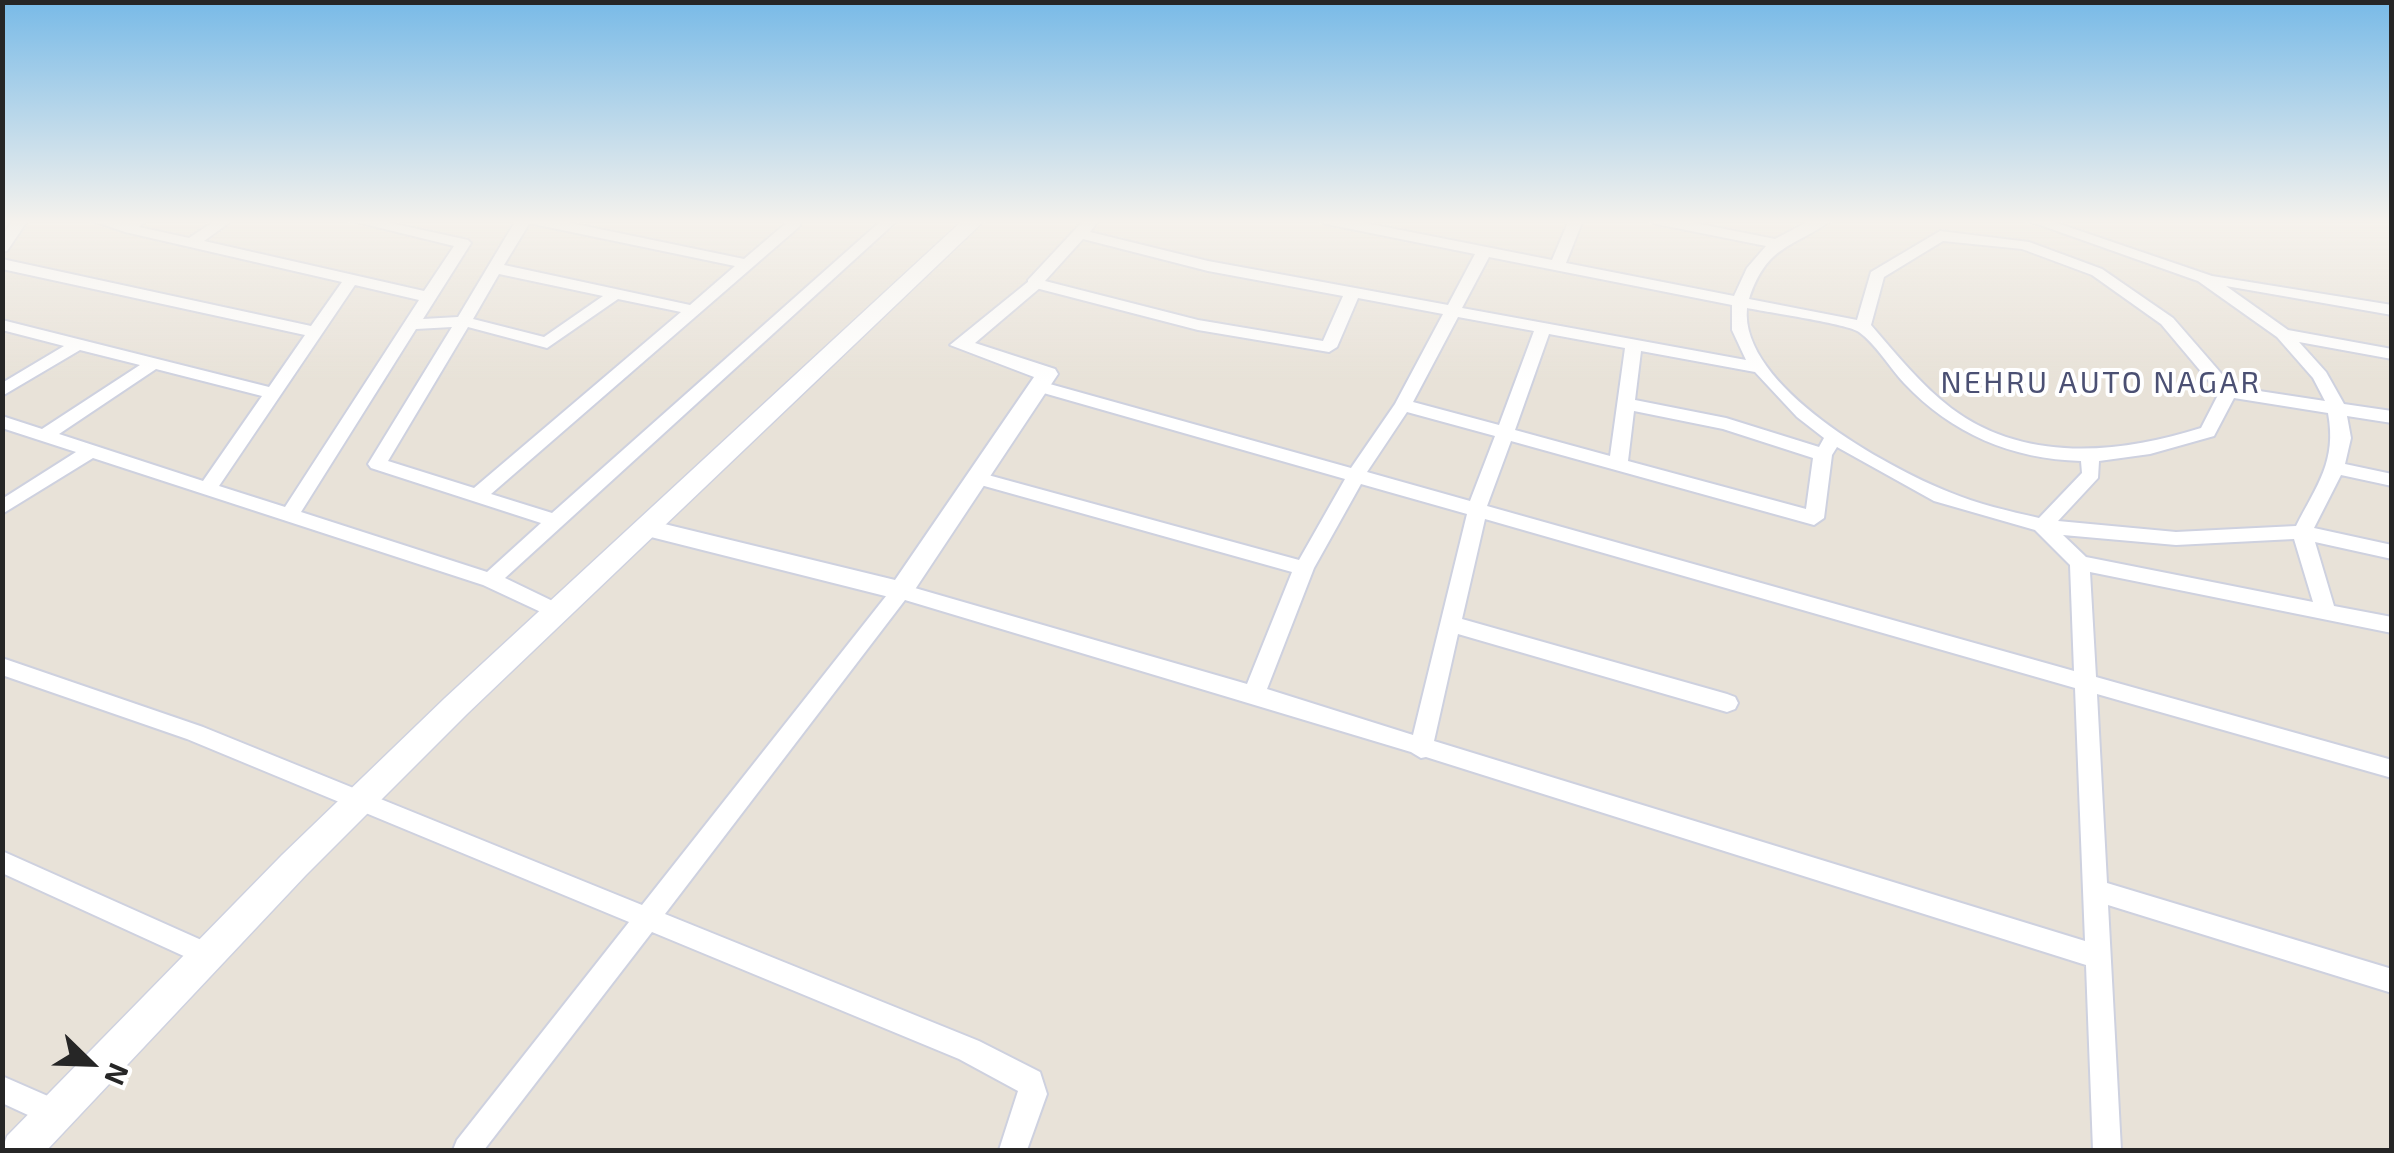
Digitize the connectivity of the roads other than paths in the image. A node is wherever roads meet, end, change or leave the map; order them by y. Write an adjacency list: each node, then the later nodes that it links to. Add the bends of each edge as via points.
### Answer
1 (47, 274): 32 (street)
2 (334, 274): 17 (street)
3 (443, 274): 22 (street)
4 (491, 274): 27 (street)
5 (521, 274): 21 (street)
6 (736, 274): 24 (street)
7 (831, 274): 63 (street)
8 (919, 274): 65 (main road)
9 (1043, 274): 19 (street)
10 (1250, 274): 20 (street)
11 (1473, 274): 26 (street)
12 (1609, 274): 23 (street)
13 (1752, 274): 23 (street)
14 (1879, 274): 30 (street)
15 (2101, 274): 41 (street, via 2166,321)
16 (2192, 274): 18 (street)
17 (352, 278): 22 (street); 32 (street)
18 (2204, 278): 25 (street); 33 (street)
19 (1034, 283): 20 (street, via 1198,325 1328,347); 39 (street, via 960,345 1047,374)
20 (1352, 293): 26 (street)
21 (616, 294): 24 (street); 27 (street, via 547,343)
22 (429, 296): 28 (street)
23 (1740, 299): 30 (street); 38 (street, via 1740,328)
24 (693, 310): 59 (street)
25 (2392, 310)
26 (1454, 312): 31 (street); 44 (street)
27 (463, 320): 28 (street); 59 (street, via 377,464)
28 (410, 324): 62 (street)
29 (2, 325): 34 (street)
30 (1863, 326): 52 (street, via 1918,387 1974,430 2067,457)
31 (1543, 328): 35 (street); 48 (street)
32 (315, 332): 42 (street)
33 (2284, 334): 36 (street); 45 (street)
34 (78, 344): 37 (street); 40 (street)
35 (1634, 344): 38 (street); 43 (street)
36 (2392, 354)
37 (154, 363): 42 (street); 49 (street)
38 (1760, 368): 50 (street)
39 (1039, 386): 55 (street); 56 (street)
40 (2, 391)
41 (2228, 392): 45 (street); 52 (street, via 2208,432 2153,452)
42 (273, 393): 58 (street)
43 (1626, 404): 50 (street); 53 (street)
44 (1404, 405): 48 (street); 55 (street)
45 (2336, 406): 46 (street); 54 (street, via 2342,438)
46 (2392, 416)
47 (2, 422): 49 (street)
48 (1505, 433): 53 (street); 60 (street)
49 (45, 435): 51 (street)
50 (1828, 447): 53 (street, via 1814,518); 64 (street, via 1966,506)
51 (92, 450): 58 (street); 61 (street)
52 (2090, 456): 64 (street, via 2091,474)
53 (1618, 464)
54 (2336, 468): 57 (street); 66 (street)
55 (1358, 472): 60 (street); 69 (street)
56 (977, 478): 69 (street); 71 (street)
57 (2392, 480)
58 (208, 488): 62 (street)
59 (476, 496): 63 (street)
60 (1478, 506): 74 (street); 77 (street)
61 (2, 508)
62 (290, 515): 70 (street)
63 (556, 521): 70 (street)
64 (2042, 526): 66 (street, via 2129,539); 68 (street)
65 (648, 528): 71 (street); 72 (main road)
66 (2302, 532): 67 (street); 73 (street)
67 (2392, 552)
68 (2080, 563): 73 (street); 77 (street)
69 (1304, 568): 78 (street)
70 (490, 580): 72 (street)
71 (901, 591): 78 (street); 85 (street)
72 (558, 612): 82 (main road)
73 (2326, 612): 75 (street)
74 (1452, 624): 79 (street); 80 (street)
75 (2392, 626)
76 (2, 666): 82 (street)
77 (2086, 685): 81 (street); 84 (street)
78 (1254, 694): 80 (street)
79 (1727, 703)
80 (1421, 748): 87 (street)
81 (2392, 769)
82 (361, 800): 85 (street); 86 (main road)
83 (2, 861): 86 (street)
84 (2096, 890): 87 (street); 88 (street)
85 (650, 918): 92 (street); 93 (street, via 969,1050 1030,1082 1033,1094)
86 (208, 955): 90 (main road)
87 (2098, 957): 94 (street)
88 (2392, 982)
89 (2, 1089): 90 (street)
90 (56, 1114): 91 (main road)
91 (21, 1150)
92 (468, 1150)
93 (1013, 1150)
94 (2107, 1150)

